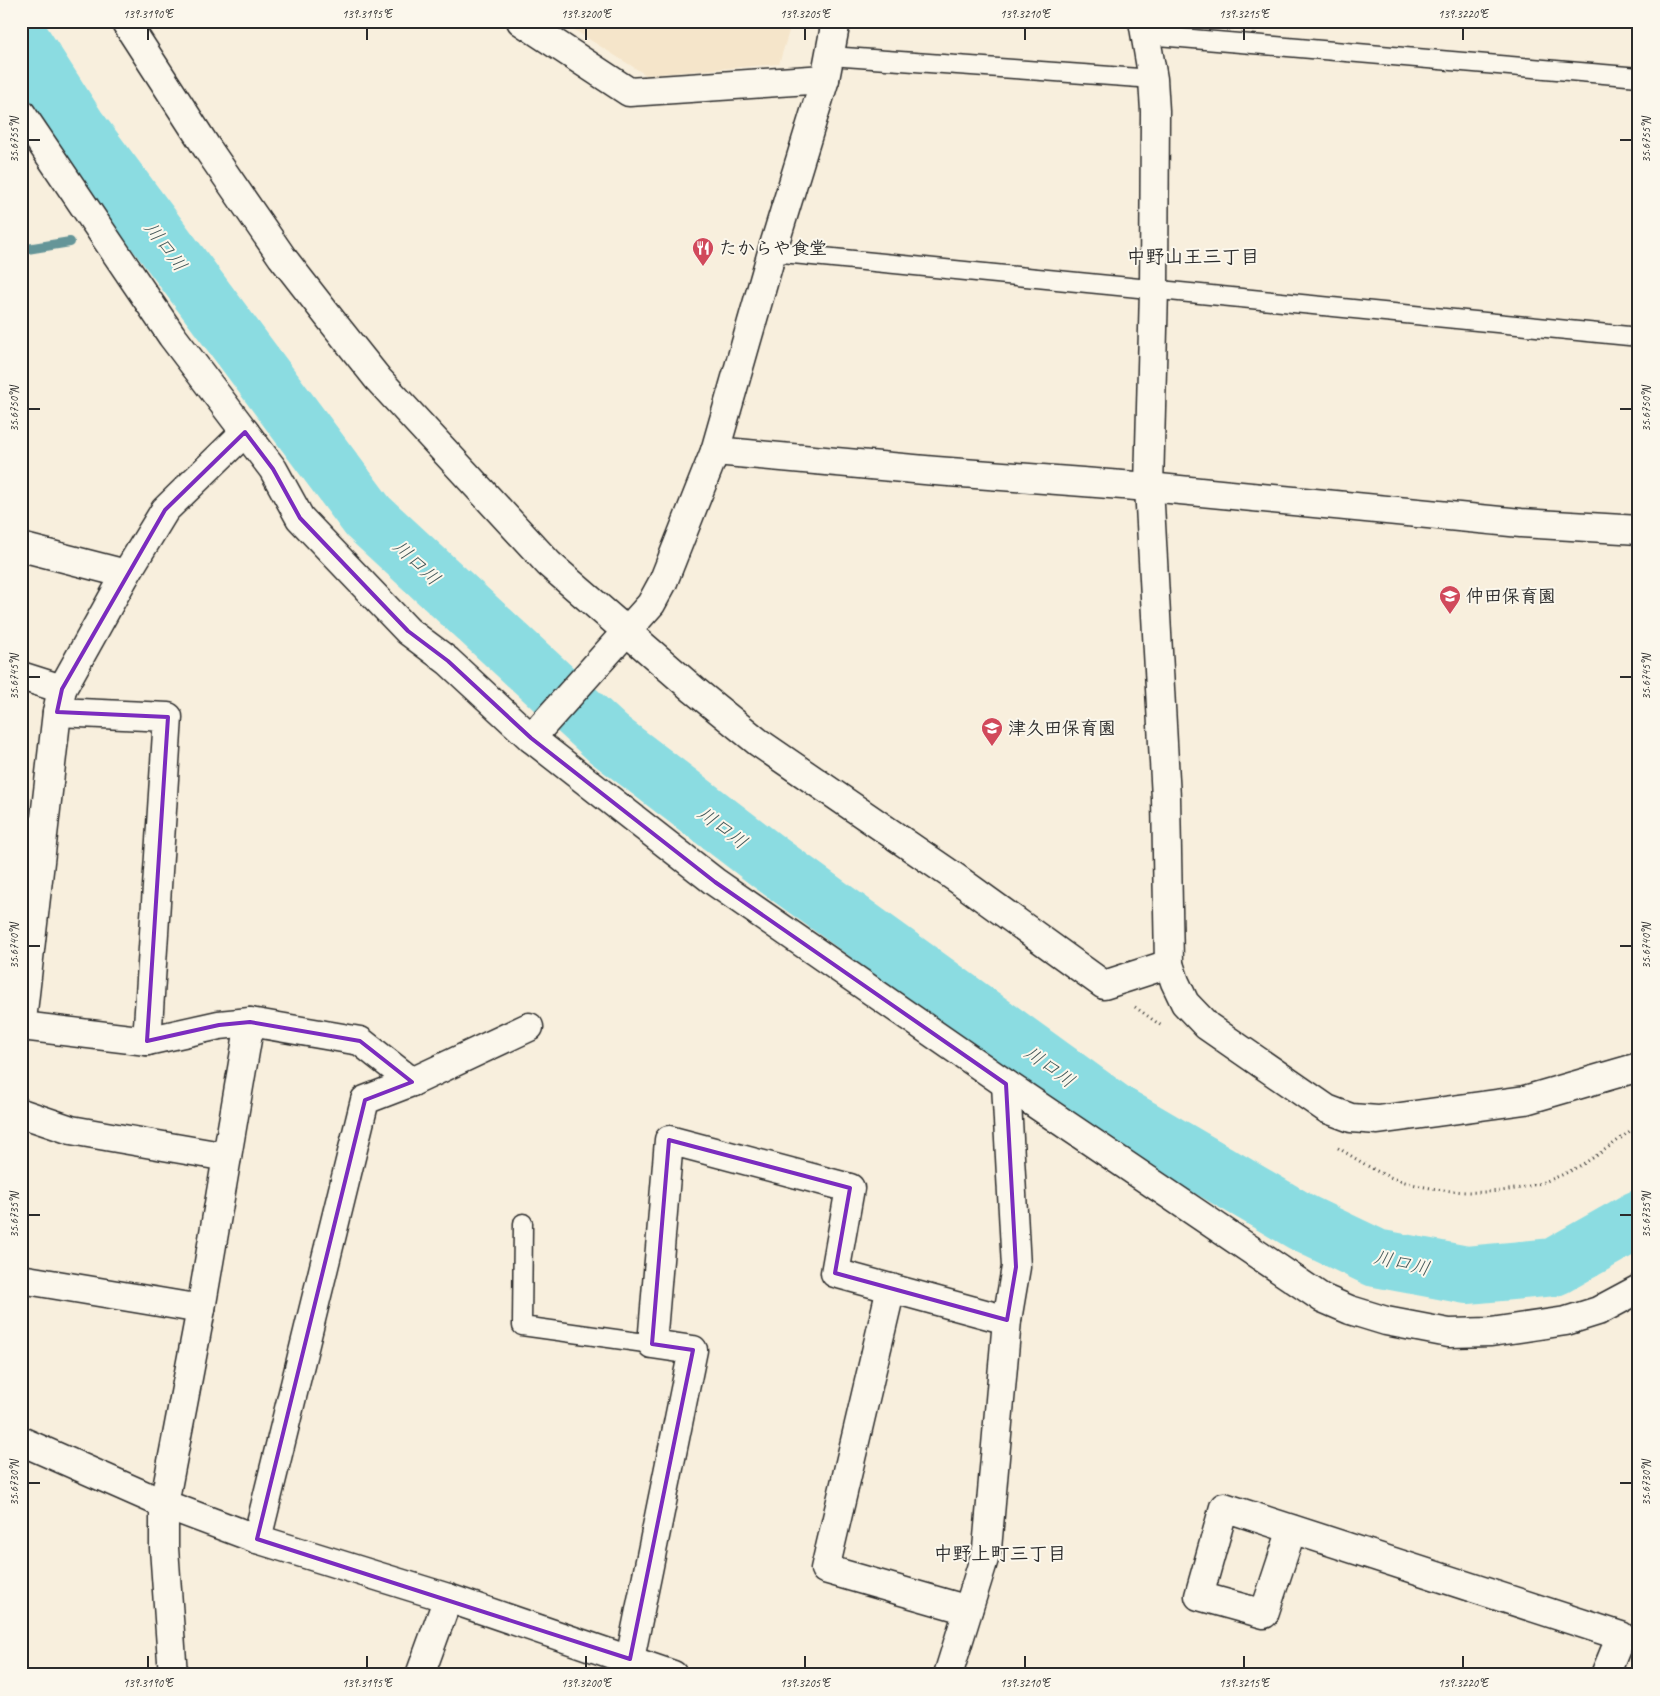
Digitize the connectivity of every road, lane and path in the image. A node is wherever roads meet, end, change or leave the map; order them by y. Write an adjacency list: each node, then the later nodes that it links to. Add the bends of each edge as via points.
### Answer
1 (125, 21): 18 (street, via 282,257 378,379 549,564)
2 (521, 21): 5 (street, via 629,92)
3 (836, 21): 5 (street)
4 (1145, 28): 6 (lane); 7 (street)
5 (827, 68): 7 (lane); 9 (street)
6 (1639, 77)
7 (1153, 79): 10 (street)
8 (21, 113): 12 (street, via 172,336)
9 (772, 252): 10 (lane); 13 (street)
10 (1154, 289): 11 (lane); 14 (street)
11 (1639, 337)
12 (245, 432): 17 (street, via 165,510); 21 (street, via 273,469 300,518 347,568 408,631)
13 (715, 451): 14 (street); 18 (street, via 663,582 650,604)
14 (1149, 487): 15 (street, via 1521,523); 22 (street, via 1166,798)
15 (1639, 530)
16 (21, 547): 17 (street)
17 (126, 574): 20 (street)
18 (622, 635): 21 (street); 22 (street, via 758,742 956,878 1104,985)
19 (21, 676): 20 (street)
20 (59, 701): 24 (street); 26 (street, via 168,717)
21 (534, 734): 29 (street, via 715,882)
22 (1169, 964): 27 (street, via 1185,1002 1207,1026 1327,1110 1351,1118 1378,1120 1525,1100)
23 (250, 1022): 26 (street, via 219,1024); 28 (street, via 360,1041); 31 (street)
24 (22, 1027): 26 (street)
25 (529, 1027): 28 (street)
26 (147, 1041)
27 (1639, 1067)
28 (412, 1082): 42 (street, via 365,1100)
29 (1006, 1084): 35 (street, via 1314,1292 1350,1310 1386,1321 1449,1333 1491,1332 1566,1321 1598,1311); 37 (street, via 1016,1267)
30 (21, 1113): 31 (street, via 71,1130)
31 (227, 1157): 36 (street)
32 (523, 1223): 38 (lane, via 522,1326)
33 (21, 1279): 36 (street)
34 (891, 1288): 37 (street); 38 (street, via 835,1273 850,1188 669,1140); 44 (street, via 825,1570)
35 (1639, 1289)
36 (201, 1309): 40 (street)
37 (1007, 1320): 44 (street, via 987,1549)
38 (652, 1344): 45 (street, via 694,1350)
39 (21, 1441): 40 (street)
40 (164, 1504): 42 (street); 46 (street)
41 (1292, 1529): 50 (street, via 1621,1636)
42 (257, 1539): 43 (street)
43 (448, 1598): 45 (street); 47 (street)
44 (968, 1610): 49 (street)
45 (630, 1659): 48 (street)
46 (173, 1675)
47 (420, 1675)
48 (673, 1675)
49 (948, 1675)
50 (1606, 1675)

